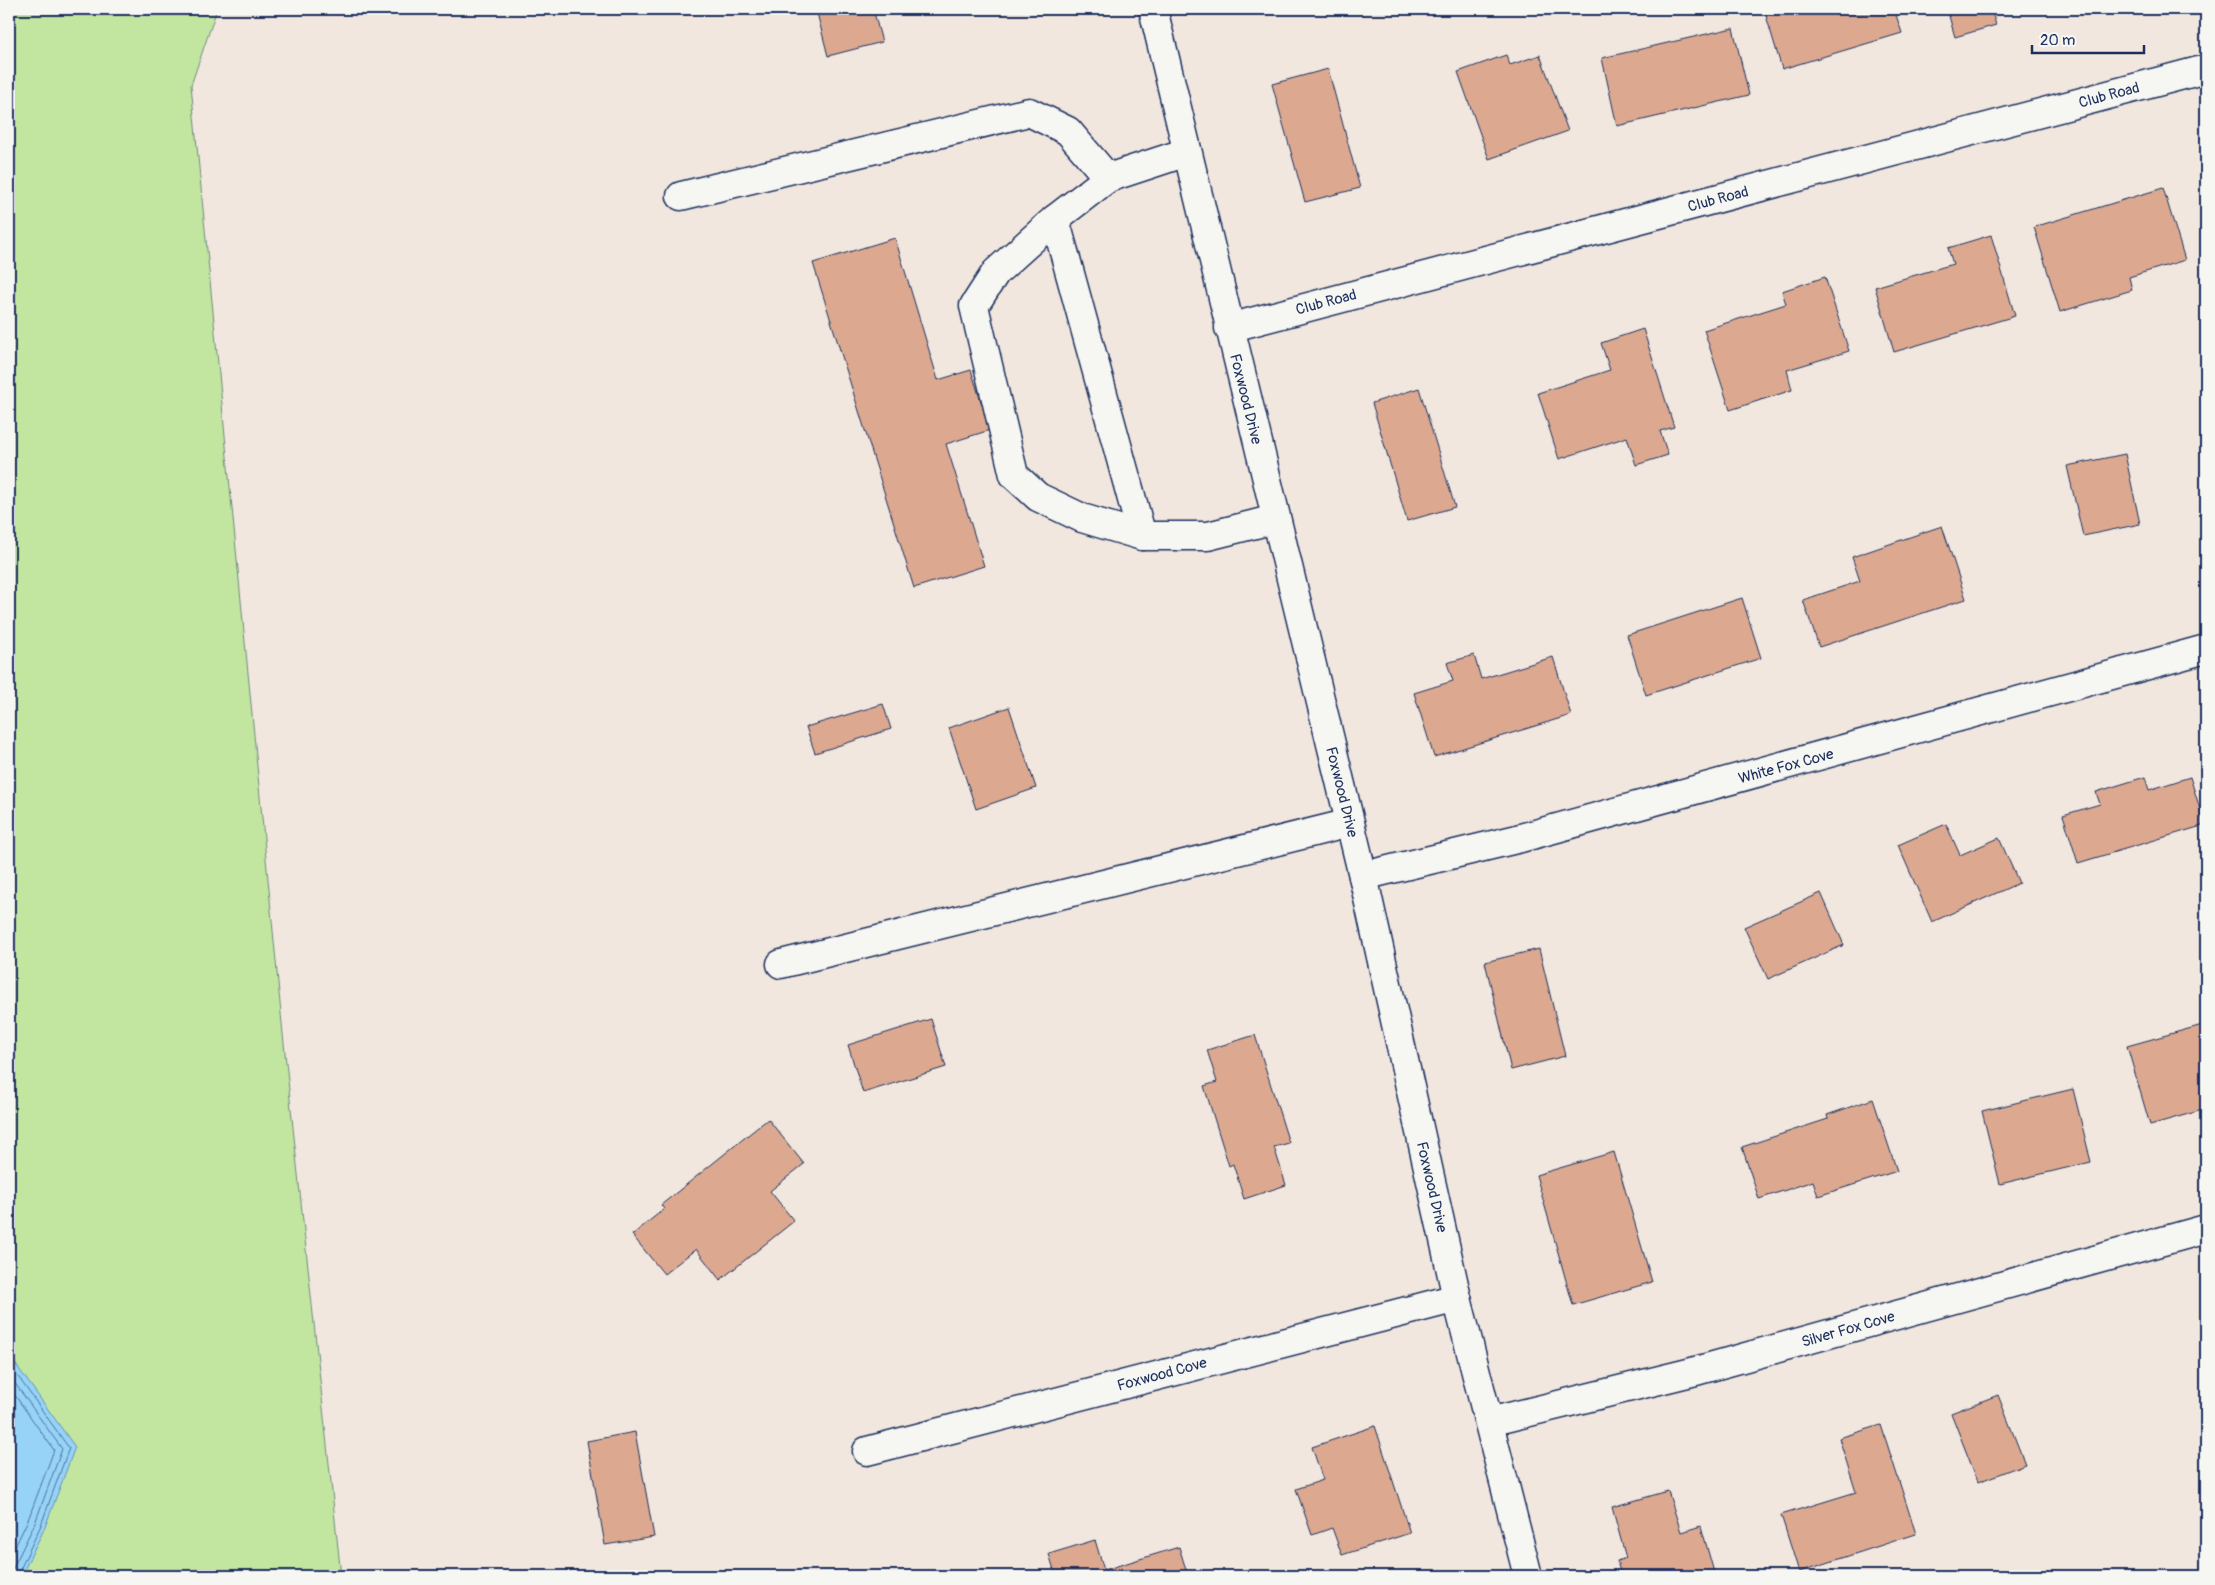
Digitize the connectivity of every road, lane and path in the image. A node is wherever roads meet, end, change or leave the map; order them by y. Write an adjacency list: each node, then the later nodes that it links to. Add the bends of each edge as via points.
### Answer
1 (1153, 9): 3 (street, Foxwood Drive)
2 (2206, 69): 7 (street, Club Road)
3 (1187, 152): 4 (street); 7 (street, Foxwood Drive)
4 (1108, 178): 5 (street, via 1068,131 1029,112); 6 (street)
5 (681, 196)
6 (1055, 219): 9 (street); 9 (street, via 996,272 974,306 1014,475 1038,497 1073,514)
7 (1229, 328): 8 (street, Foxwood Drive)
8 (1276, 519): 9 (street, via 1208,536); 11 (street, Foxwood Drive)
9 (1142, 536)
10 (2206, 649): 12 (street, White Fox Cove, via 1517,839)
11 (1350, 823): 12 (street, Foxwood Drive); 13 (street)
12 (1363, 876): 15 (street, Foxwood Drive)
13 (781, 964)
14 (2206, 1229): 16 (street, Silver Fox Cove, via 1692,1372)
15 (1457, 1298): 16 (street, Foxwood Drive); 17 (street, Foxwood Cove)
16 (1489, 1422): 18 (street, Foxwood Drive)
17 (867, 1451)
18 (1528, 1576)

